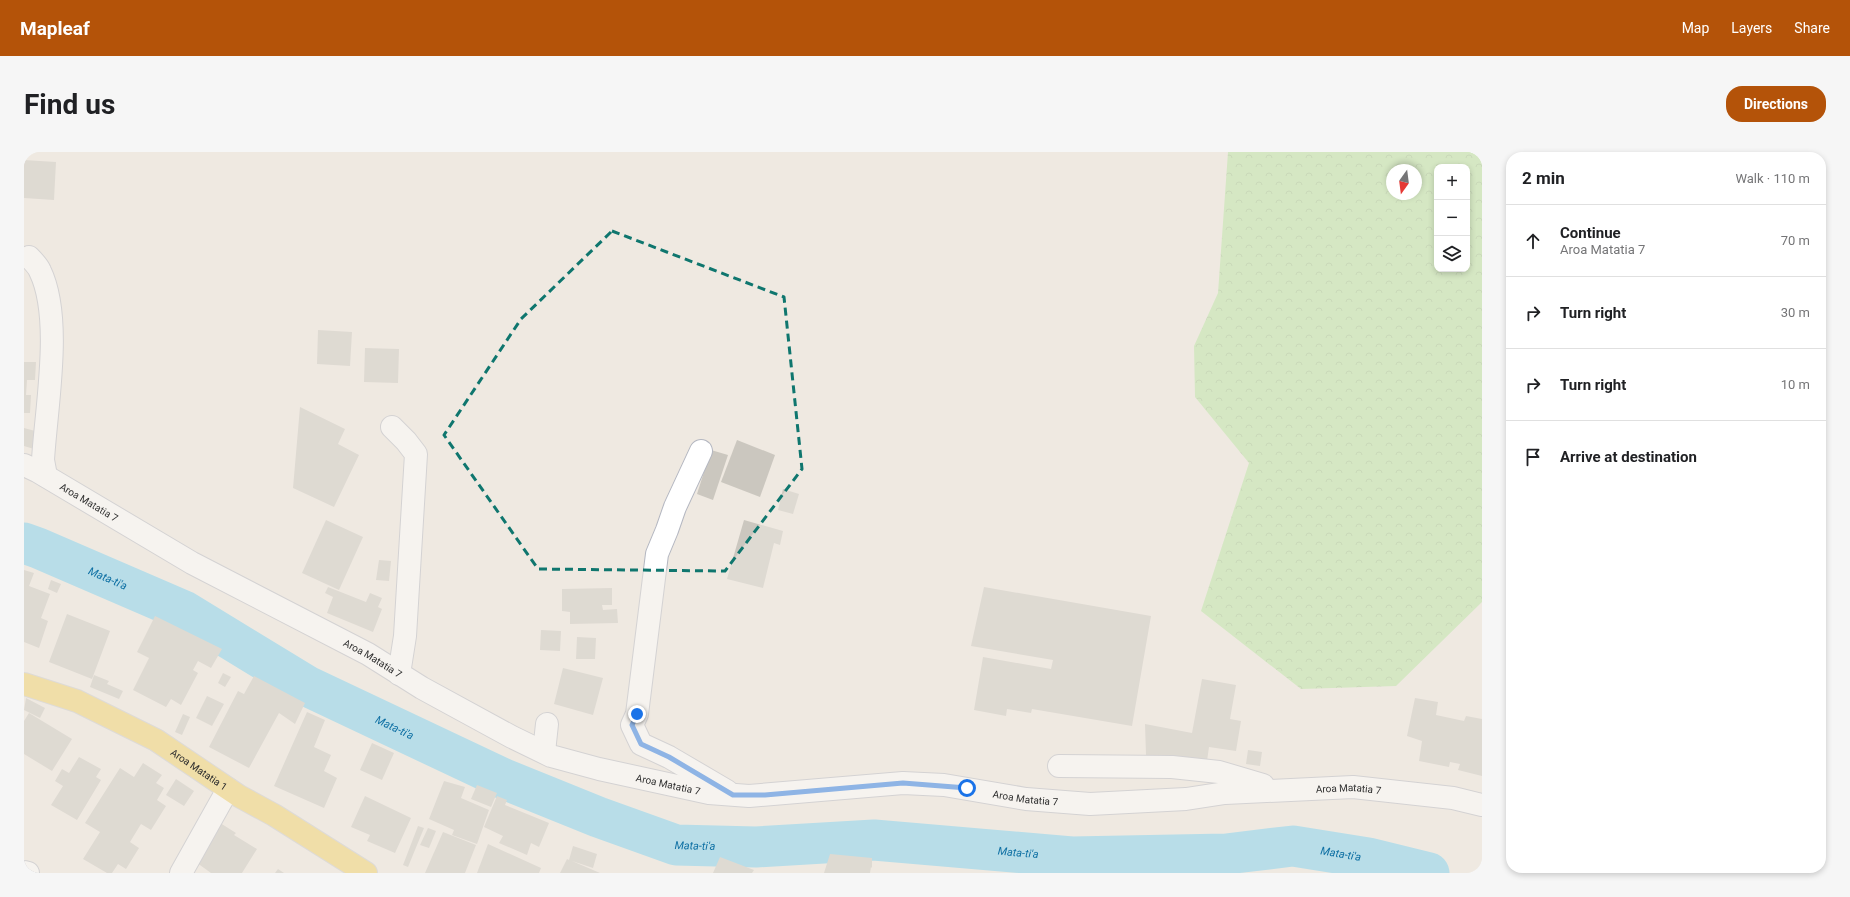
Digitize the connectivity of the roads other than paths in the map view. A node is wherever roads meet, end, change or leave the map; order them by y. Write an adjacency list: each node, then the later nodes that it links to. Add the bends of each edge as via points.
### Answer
1 (29, 257): 5 (street, via 40,270 49,304 52,343 43,460)
2 (392, 427): 6 (street, via 416,454 405,636)
3 (701, 451): 13 (street, via 656,554 637,714 632,725 641,744 669,757)
4 (24, 465): 5 (street, Aroa Matatia 7)
5 (46, 476): 6 (street, Aroa Matatia 7, via 192,563 368,654)
6 (399, 674): 9 (street, Aroa Matatia 7)
7 (24, 684): 11 (main road, Aroa Matatia 1, via 77,701 156,740)
8 (547, 724): 9 (street)
9 (544, 752): 13 (street, Aroa Matatia 7, via 563,760 599,769 704,792)
10 (1059, 766): 12 (street, via 1172,767 1219,772 1270,788)
11 (228, 789): 17 (street); 18 (main road, Aroa Matatia 1)
12 (1271, 791): 13 (street, Aroa Matatia 7, via 1090,804 1041,800 944,785 903,783 777,794); 14 (street, Aroa Matatia 7, via 1353,787 1452,798)
13 (733, 795)
14 (1482, 805)
15 (24, 872): 16 (street)
16 (28, 873)
17 (181, 873)
18 (366, 873)

